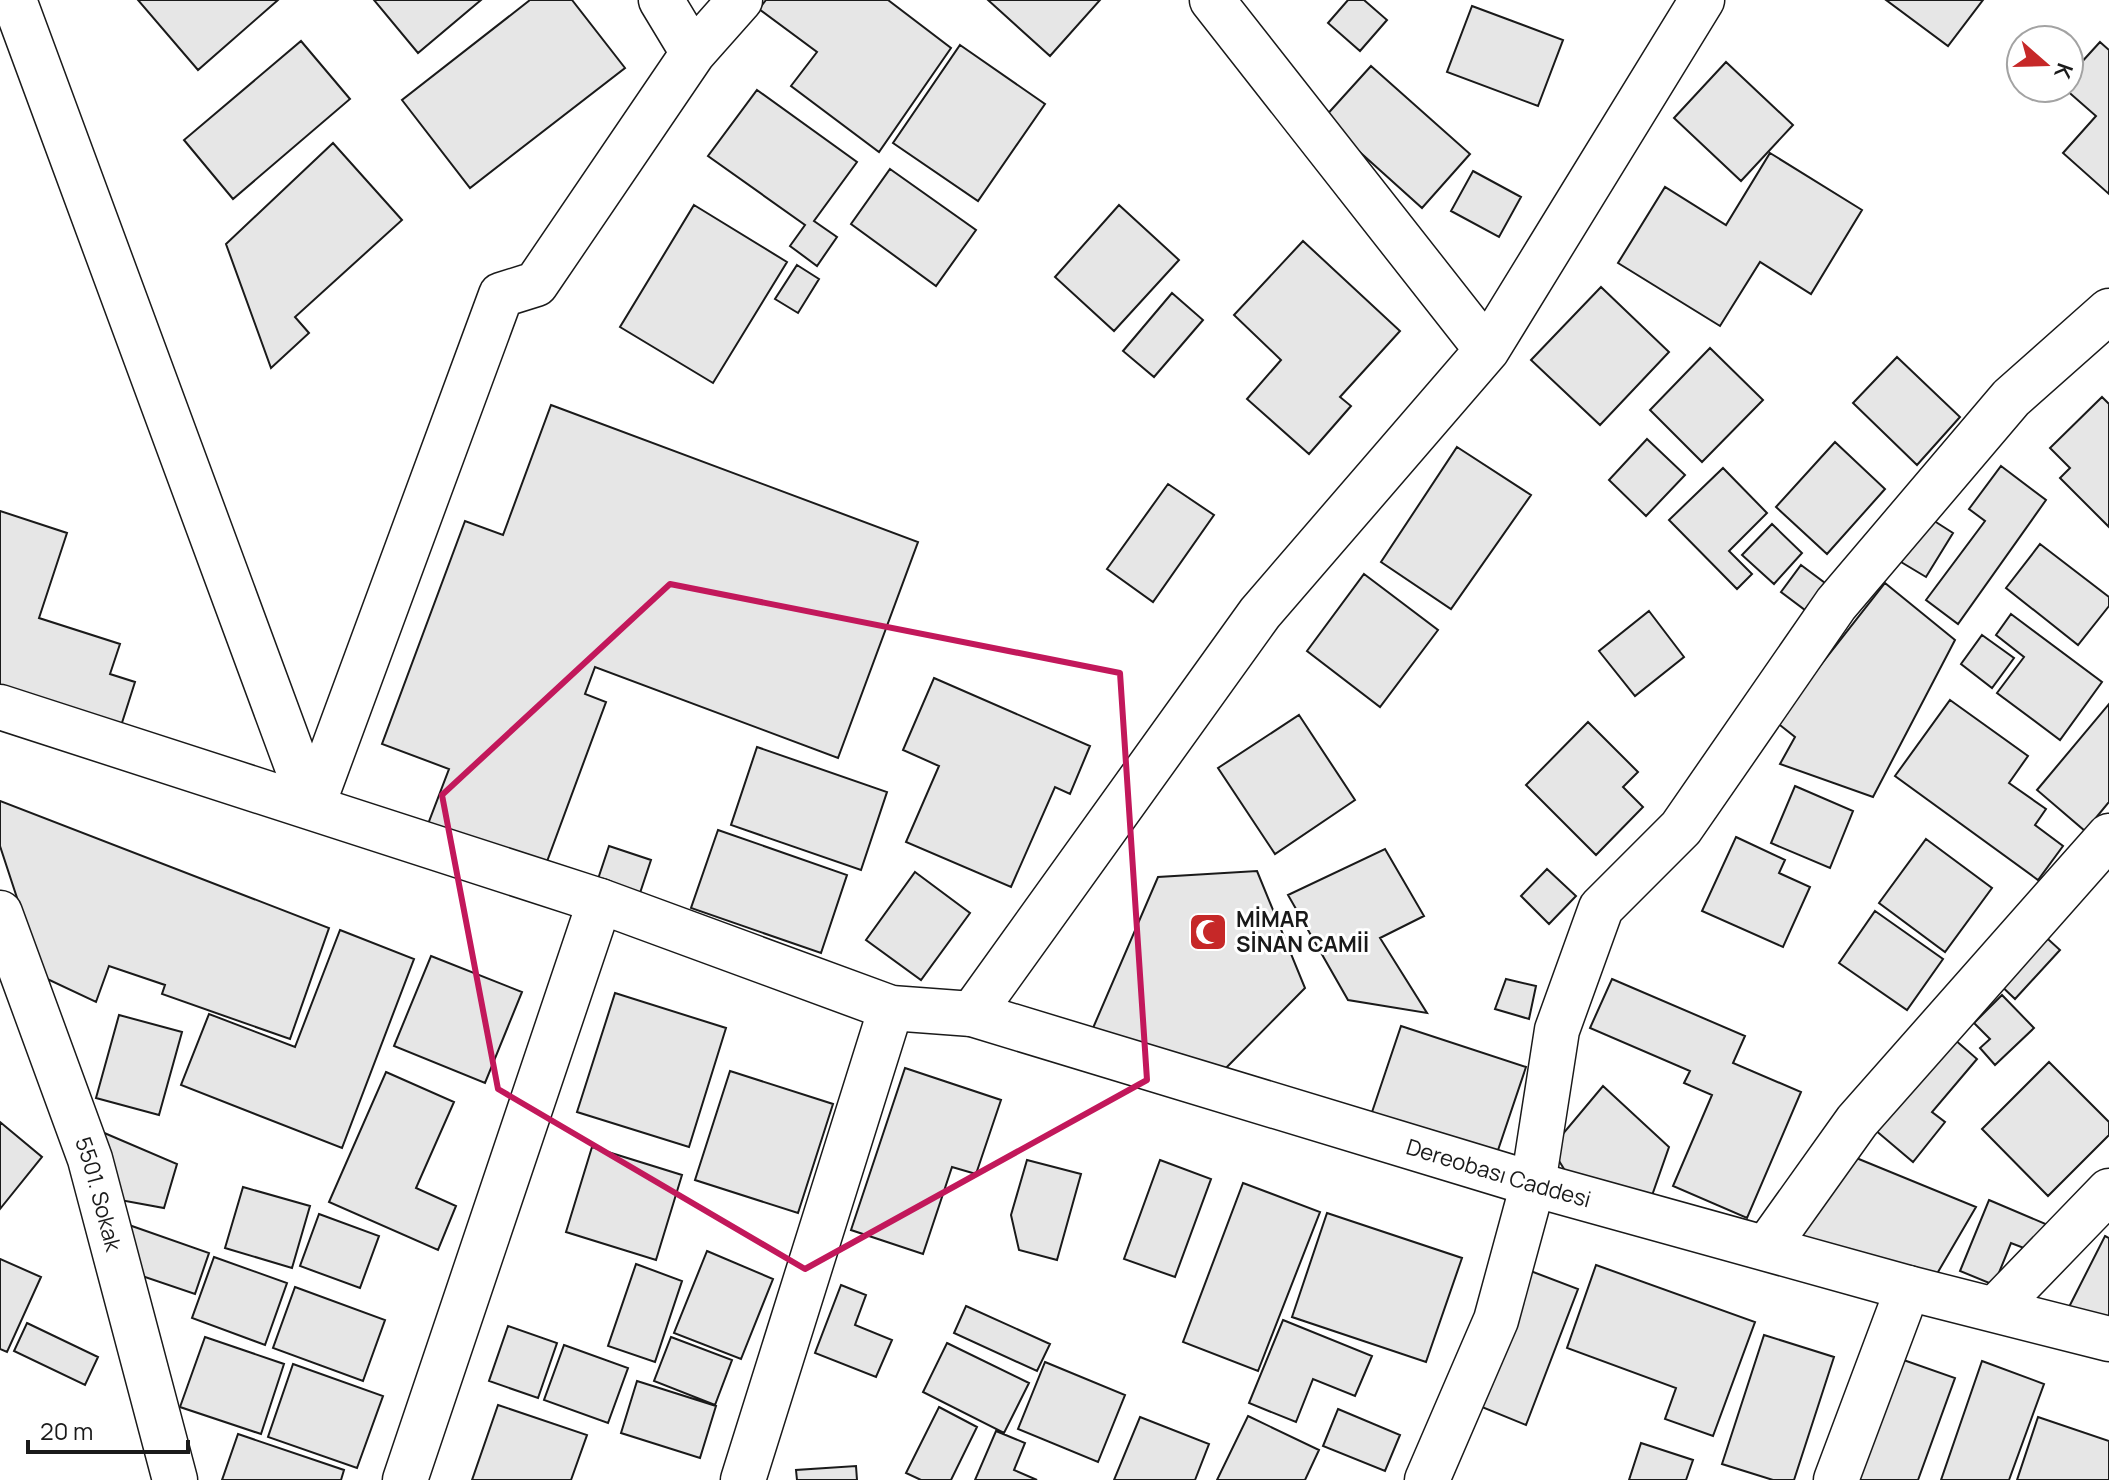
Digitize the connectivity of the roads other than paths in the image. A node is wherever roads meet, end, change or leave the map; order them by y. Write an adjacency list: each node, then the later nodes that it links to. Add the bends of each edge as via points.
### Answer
1 (14, 0): 10 (street)
2 (661, 0): 6 (street)
3 (740, 0): 6 (street)
4 (1212, 0): 8 (street)
5 (1702, 0): 8 (street)
6 (693, 53): 10 (street, via 536,284 501,295)
7 (2109, 311): 16 (street, via 2011,398 1836,604 1681,828 1601,908 1557,1030)
8 (1487, 350): 15 (street, via 1260,613)
9 (0, 707): 10 (street, Dereobası Caddesi)
10 (312, 807): 12 (street, Dereobası Caddesi)
11 (2109, 836): 18 (street, via 1857,1121)
12 (600, 901): 14 (street, Dereobası Caddesi); 23 (street)
13 (0, 913): 22 (street, 5501. Sokak, via 90,1159)
14 (891, 1008): 15 (street, Dereobası Caddesi); 24 (street)
15 (972, 1014): 16 (street, Dereobası Caddesi)
16 (1533, 1184): 18 (street, Dereobası Caddesi); 25 (street, via 1496,1320)
17 (2109, 1191): 20 (street)
18 (1767, 1247): 19 (street, Dereobası Caddesi)
19 (1908, 1288): 20 (street, Dereobası Caddesi); 26 (street)
20 (1995, 1309): 21 (street, Dereobası Caddesi)
21 (2109, 1339)
22 (175, 1480)
23 (405, 1480)
24 (743, 1480)
25 (1427, 1480)
26 (1836, 1480)

